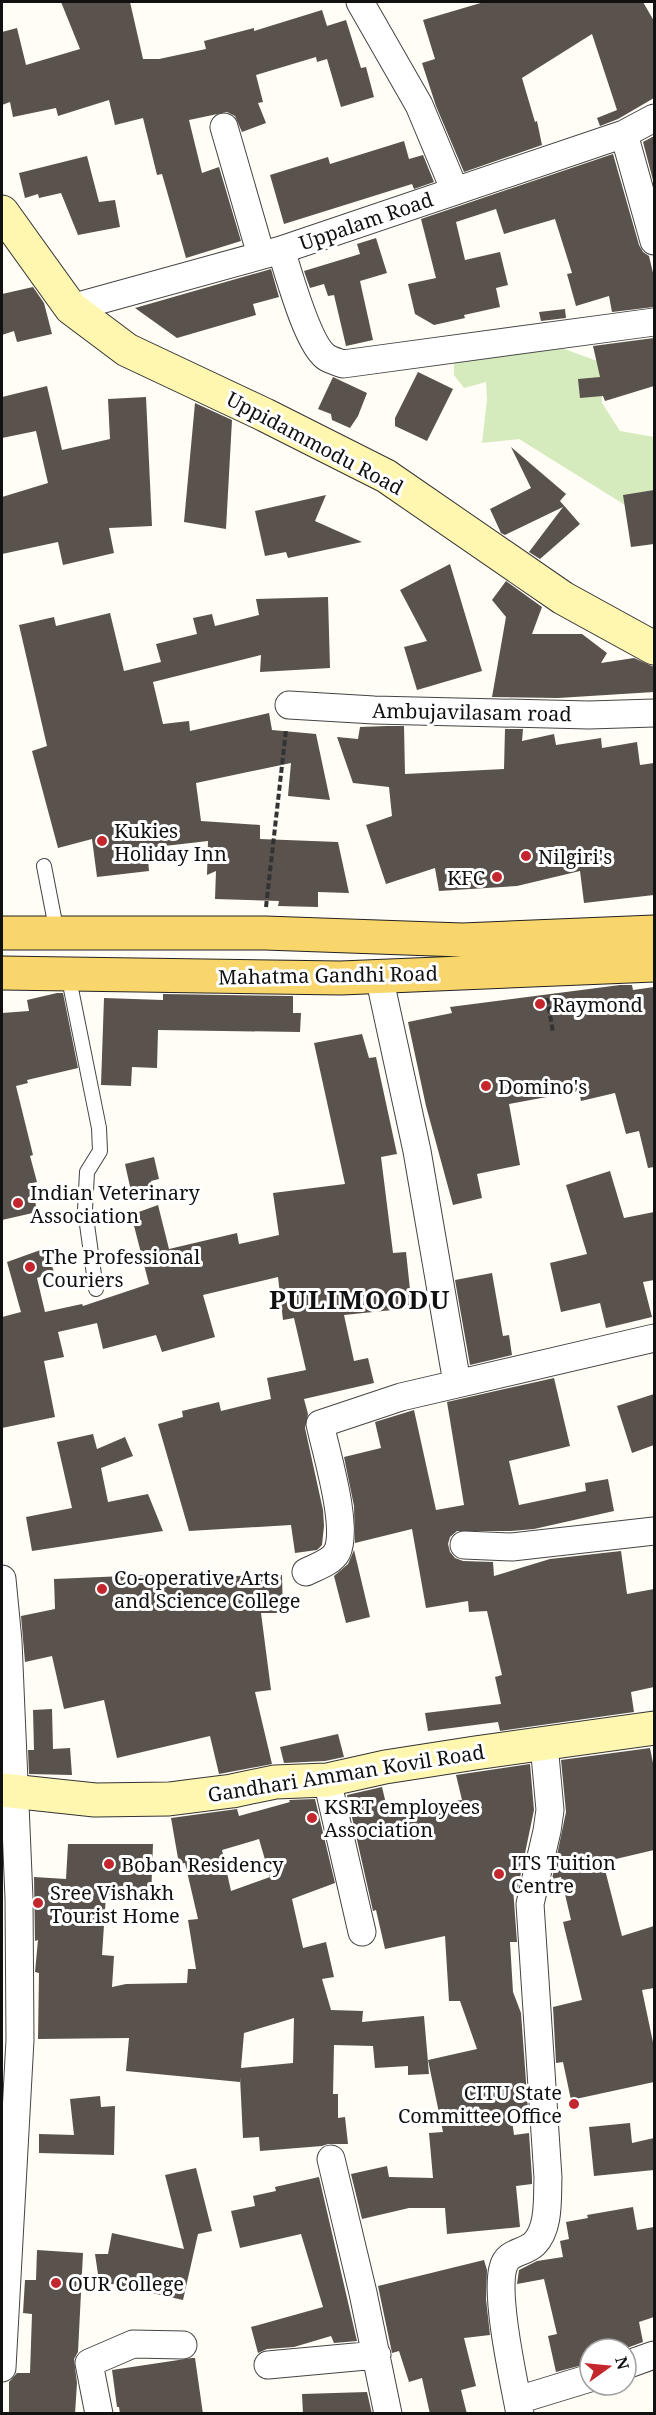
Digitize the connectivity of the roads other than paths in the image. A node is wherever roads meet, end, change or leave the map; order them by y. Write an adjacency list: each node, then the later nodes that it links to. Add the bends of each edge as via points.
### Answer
1 (360, 2): 5 (street, via 419,105)
2 (654, 118): 4 (street, Uppalam Road)
3 (224, 127): 8 (street)
4 (624, 134): 5 (street, Uppalam Road); 7 (street)
5 (455, 191): 8 (street, Uppalam Road)
6 (2, 212): 9 (street, Uppidammodu Road)
7 (654, 241)
8 (271, 252): 9 (street, Uppalam Road); 10 (street, via 317,347 326,358 343,364)
9 (71, 308): 11 (street, Uppidammodu Road, via 128,350 386,476 563,598)
10 (654, 322)
11 (654, 648)
12 (289, 705): 13 (street, Ambujavilasam road, via 589,715)
13 (654, 713)
14 (44, 866): 17 (lane)
15 (654, 932): 17 (main road, Mahatma Gandhi Road, via 462,940 265,933)
16 (2, 933): 17 (main road, Mahatma Gandhi Road)
17 (57, 933)
18 (654, 965): 21 (main road, Mahatma Gandhi Road)
19 (2, 972): 20 (main road, Mahatma Gandhi Road)
20 (68, 974): 21 (main road, Mahatma Gandhi Road); 22 (lane, via 99,1128 100,1150 87,1172 85,1210)
21 (379, 976): 24 (street, via 417,1151)
22 (96, 1289)
23 (654, 1338): 24 (street)
24 (457, 1383): 27 (street, via 320,1424 339,1515 340,1541 336,1554)
25 (654, 1531): 26 (street, via 512,1547)
26 (464, 1545)
27 (306, 1572)
28 (2, 1579): 32 (street, via 8,1641)
29 (654, 1728): 30 (street, Gandhari Amman Kovil Road)
30 (544, 1744): 31 (street, Gandhari Amman Kovil Road, via 386,1767); 44 (street, via 550,1810 530,1904 548,2178 543,2229 533,2244 509,2256 503,2268 502,2300)
31 (327, 1780): 32 (street, Gandhari Amman Kovil Road, via 275,1782 169,1799 95,1800); 34 (street)
32 (7, 1790): 33 (street)
33 (10, 1929): 35 (street, via 20,2040)
34 (362, 1932)
35 (9, 2111): 42 (street)
36 (331, 2159): 38 (street)
37 (183, 2345): 45 (street, via 133,2344 89,2363)
38 (377, 2355): 41 (street); 46 (street)
39 (654, 2355): 40 (street)
40 (638, 2361)
41 (268, 2365)
42 (2, 2368)
43 (578, 2383): 44 (street)
44 (519, 2407)
45 (99, 2414)
46 (388, 2414)

